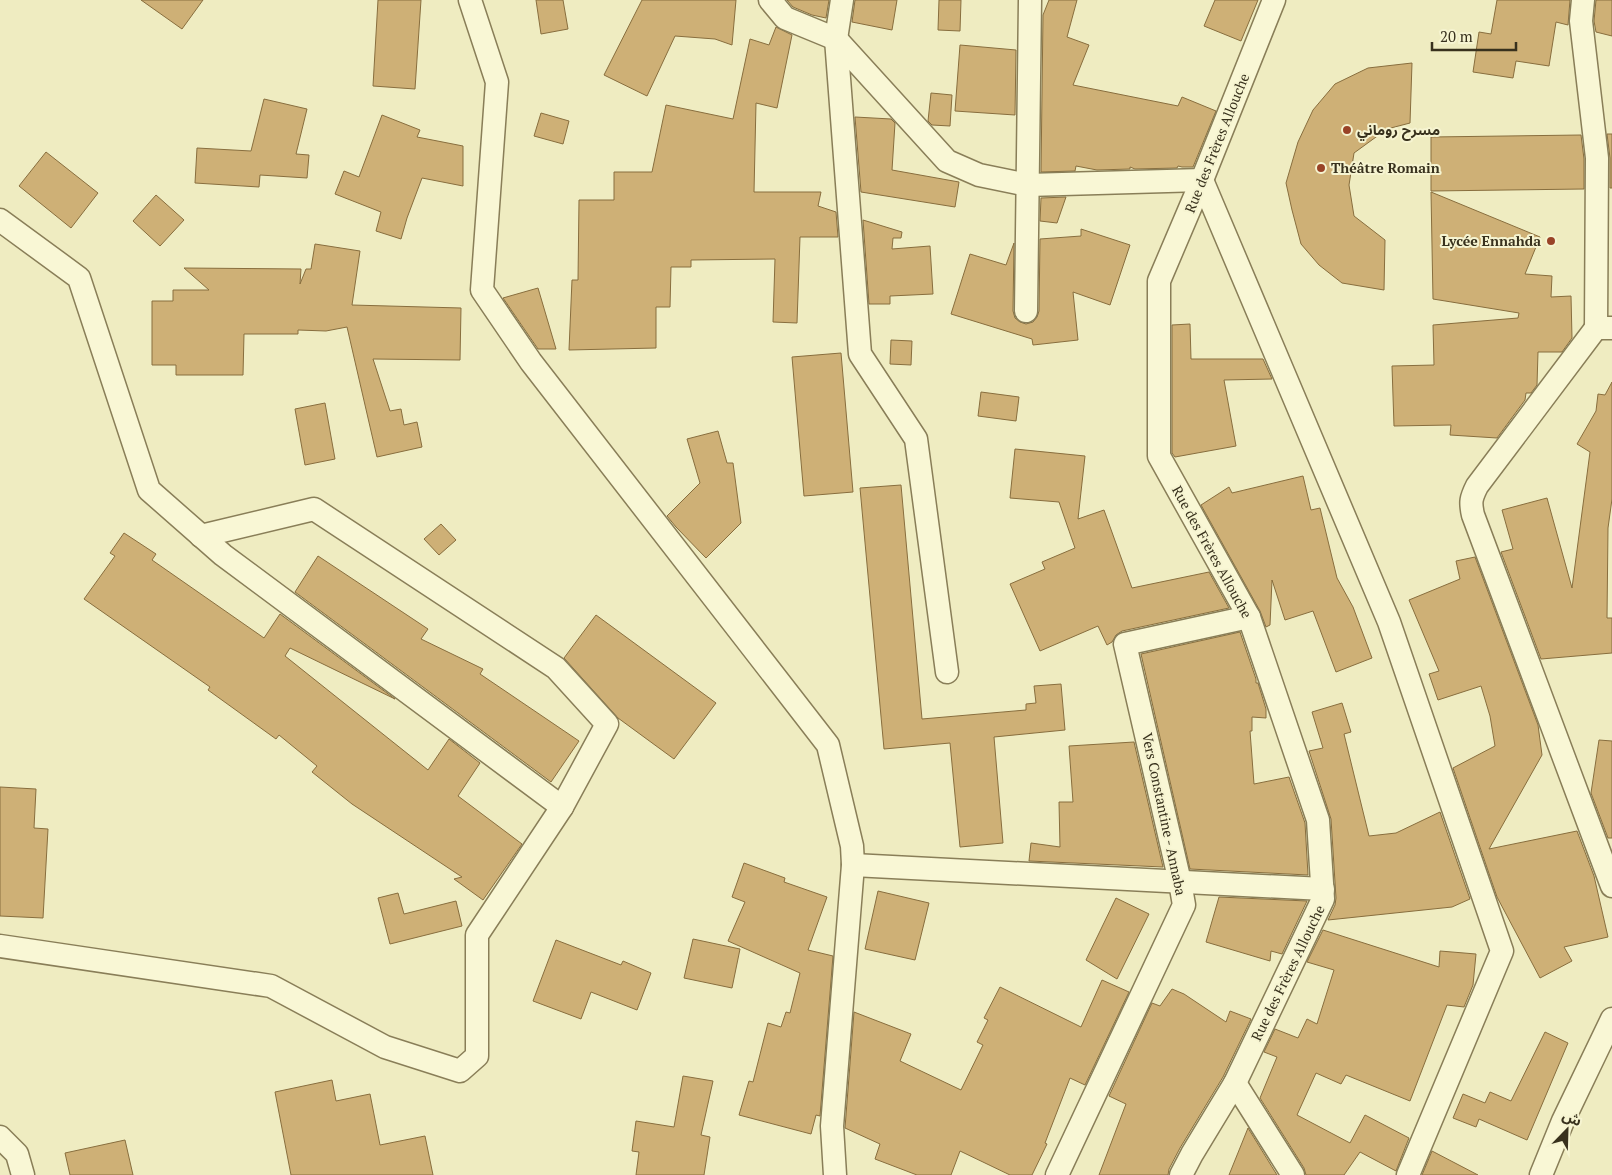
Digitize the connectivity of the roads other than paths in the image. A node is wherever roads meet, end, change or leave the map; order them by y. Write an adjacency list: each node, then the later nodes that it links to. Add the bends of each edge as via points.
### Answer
1 (470, 0): 18 (street, via 497,82 482,290 531,362 828,745 852,846)
2 (770, 0): 8 (street, via 786,18)
3 (842, 0): 8 (street)
4 (1030, 0): 10 (street)
5 (1274, 0): 9 (street, Rue des Frères Allouche)
6 (1570, 0): 7 (street)
7 (1582, 10): 13 (street, via 1597,158)
8 (836, 39): 10 (street, via 947,161 979,175); 16 (street, via 860,354 916,440)
9 (1202, 180): 10 (street); 15 (street, Rue des Frères Allouche, via 1159,281 1159,456); 32 (street, via 1389,622 1502,951)
10 (1028, 185): 12 (street)
11 (0, 220): 14 (street, via 79,278 149,490)
12 (1026, 311)
13 (1604, 328): 20 (street, via 1477,486 1471,506)
14 (201, 536): 17 (street, via 223,556); 17 (street, via 314,509 556,668 607,724)
15 (1249, 617): 19 (street, Vers Constantine - Annaba, via 1126,644); 21 (street, Rue des Frères Allouche, via 1318,820)
16 (947, 672)
17 (562, 807): 22 (street, via 477,935 477,1056 460,1071 385,1047 272,986)
18 (853, 865): 19 (street); 28 (street, via 832,1126)
19 (1180, 882): 21 (street); 29 (street, Vers Constantine - Annaba, via 1184,905)
20 (1612, 886)
21 (1323, 889): 24 (street, Rue des Frères Allouche, via 1323,899)
22 (0, 946)
23 (1612, 1019): 33 (street)
24 (1235, 1083): 26 (street, Rue des Frères Allouche); 31 (street)
25 (0, 1137): 27 (street, via 17,1154)
26 (1193, 1165): 30 (street, Rue des Frères Allouche)
27 (23, 1175)
28 (835, 1175)
29 (1057, 1175)
30 (1181, 1175)
31 (1293, 1175)
32 (1408, 1175)
33 (1541, 1175)

